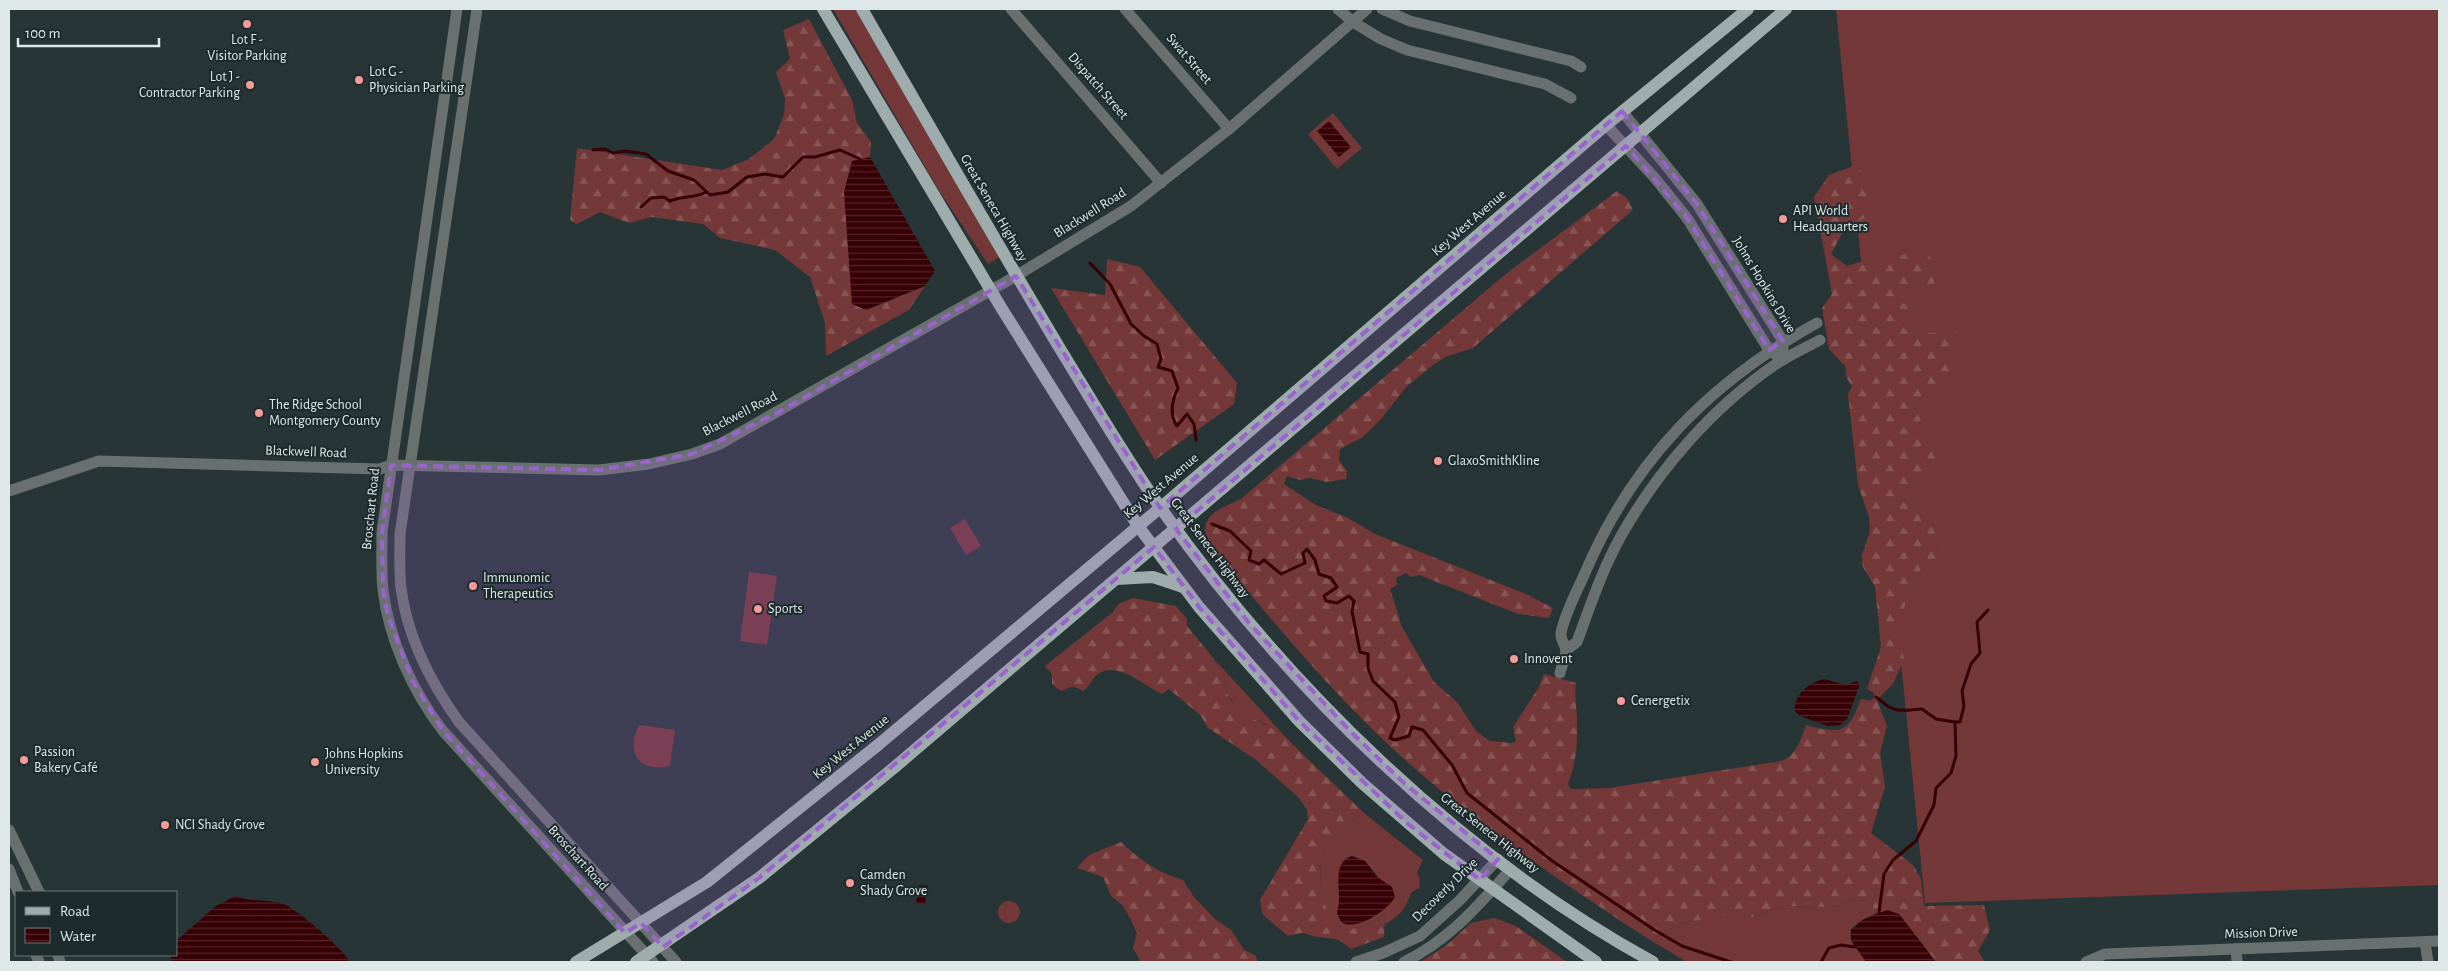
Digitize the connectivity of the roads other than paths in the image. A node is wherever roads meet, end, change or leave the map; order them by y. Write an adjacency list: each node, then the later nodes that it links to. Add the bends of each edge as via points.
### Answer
1 (457, 9): 28 (street, Broschart Road)
2 (477, 9): 29 (street, Broschart Road)
3 (823, 9): 22 (main road)
4 (862, 9): 21 (main road, Great Seneca Highway)
5 (1011, 9): 20 (street, Dispatch Street)
6 (1125, 9): 17 (street, Swat Street)
7 (1338, 9): 12 (street)
8 (1368, 9): 12 (street, Blackwell Road)
9 (1382, 9): 13 (street, via 1410,20 1571,61)
10 (1748, 9): 15 (main road, Key West Avenue)
11 (1786, 9): 18 (main road)
12 (1353, 22): 14 (street, via 1380,39 1407,50 1545,84); 17 (street, Blackwell Road)
13 (1581, 67)
14 (1572, 98)
15 (1622, 111): 16 (main road, Key West Avenue); 18 (street, Johns Hopkins Drive)
16 (1606, 125): 19 (street, Johns Hopkins Drive); 31 (main road, Key West Avenue)
17 (1229, 129): 20 (street, Blackwell Road)
18 (1640, 133): 19 (main road); 25 (street, Johns Hopkins Drive, via 1696,204)
19 (1626, 146): 26 (street, Johns Hopkins Drive, via 1687,218); 33 (main road)
20 (1161, 183): 21 (street, Blackwell Road, via 1131,206)
21 (1016, 276): 22 (street, Blackwell Road); 31 (main road, Great Seneca Highway)
22 (990, 290): 29 (street, Blackwell Road, via 777,414 720,444 692,454 649,464 599,470); 32 (main road)
23 (1817, 322): 25 (street)
24 (1820, 340): 27 (street)
25 (1783, 342): 26 (street); 27 (street, Johns Hopkins Drive)
26 (1769, 350): 27 (street, Johns Hopkins Drive); 37 (street, via 1719,388 1667,440 1626,493 1598,541 1570,608 1560,636)
27 (1783, 360): 37 (street, via 1745,388 1702,429 1650,489 1620,537 1577,642)
28 (391, 465): 29 (street, Blackwell Road); 30 (street, Blackwell Road, via 343,468 99,461); 48 (street, Broschart Road, via 382,532 383,591 388,616 412,680 443,731)
29 (410, 466): 47 (street, Broschart Road, via 400,534 401,588 406,612 428,673 459,722)
30 (9, 491)
31 (1160, 508): 32 (main road, Key West Avenue); 33 (main road, Great Seneca Highway)
32 (1138, 526): 34 (main road); 47 (main road, Key West Avenue, via 769,834 707,882)
33 (1176, 529): 34 (main road); 40 (main road, Great Seneca Highway, via 1249,623 1352,734 1405,784)
34 (1154, 547): 35 (main road); 36 (main road)
35 (1116, 579): 36 (main road, via 1160,578); 51 (main road, via 760,878)
36 (1183, 587): 43 (main road, via 1293,714 1348,769 1444,854)
37 (1566, 650): 38 (street)
38 (1560, 673)
39 (9, 830): 46 (street)
40 (1498, 859): 42 (main road, Great Seneca Highway); 43 (street, Decoverly Drive)
41 (9, 869): 45 (street)
42 (1510, 870): 44 (street); 59 (main road, Great Seneca Highway, via 1622,946)
43 (1480, 880): 44 (main road); 56 (street, Decoverly Drive, via 1420,936)
44 (1493, 889): 57 (street, via 1449,934 1429,950); 58 (main road)
45 (18, 891)
46 (39, 891)
47 (641, 923): 48 (main road, Key West Avenue); 51 (street, Broschart Road)
48 (625, 933): 53 (street, Broschart Road); 54 (main road, Key West Avenue)
49 (2439, 941): 50 (street, Mission Drive)
50 (2425, 942): 52 (street, Mission Drive); 62 (street)
51 (662, 946): 53 (main road); 55 (street, Broschart Road)
52 (2236, 949): 60 (street, Mission Drive, via 2105,954); 61 (street)
53 (646, 960)
54 (576, 962)
55 (676, 962)
56 (1356, 962)
57 (1404, 962)
58 (1596, 962)
59 (1653, 962)
60 (2086, 962)
61 (2237, 962)
62 (2428, 962)

